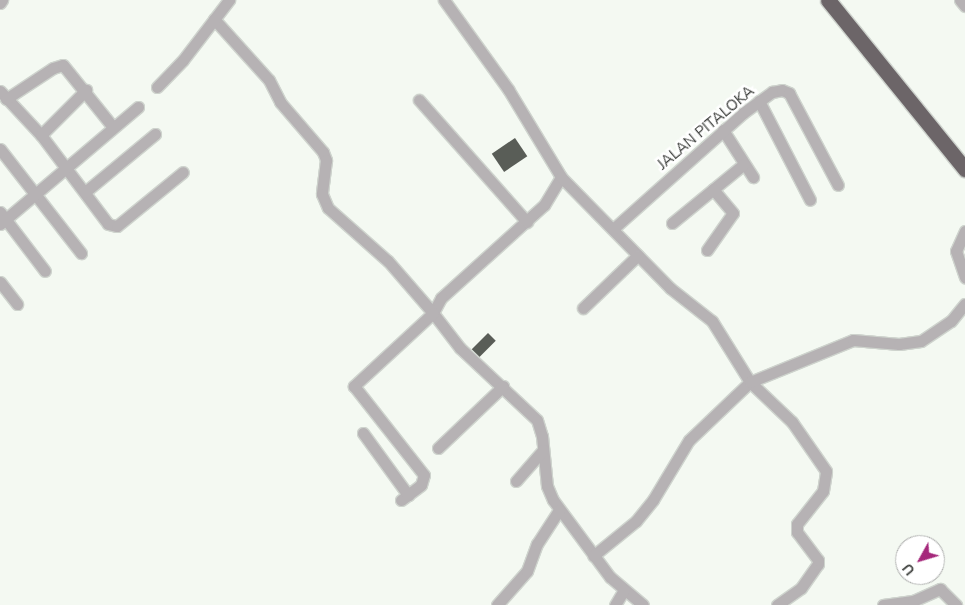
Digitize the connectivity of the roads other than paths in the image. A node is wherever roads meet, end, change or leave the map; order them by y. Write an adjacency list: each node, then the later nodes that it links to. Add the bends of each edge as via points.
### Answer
1 (229, 0): 6 (street)
2 (444, 0): 22 (street, via 508,89)
3 (828, 0): 20 (highway)
4 (960, 0): 5 (street)
5 (965, 6)
6 (214, 19): 7 (street, via 183,60); 43 (street, via 269,80 280,102 323,152 326,160 322,194 328,208 388,261)
7 (157, 87)
8 (86, 90): 9 (street, via 60,65); 13 (street); 16 (street)
9 (3, 95): 16 (street)
10 (419, 100): 30 (street)
11 (758, 101): 14 (street, JALAN PITALOKA); 24 (street, JALAN PITALOKA, via 772,92 789,92); 28 (street)
12 (138, 106): 13 (street)
13 (112, 126): 19 (street)
14 (723, 130): 18 (street); 32 (street, JALAN PITALOKA)
15 (155, 134): 26 (street)
16 (41, 135): 19 (street)
17 (0, 149): 27 (street)
18 (744, 164): 23 (street); 25 (street)
19 (66, 168): 26 (street); 27 (street)
20 (965, 169)
21 (183, 172): 26 (street, via 116,226 108,224)
22 (560, 177): 30 (street, via 552,196); 32 (street)
23 (753, 177)
24 (838, 185)
25 (713, 189): 31 (street); 34 (street, via 733,213)
26 (85, 192)
27 (37, 195): 29 (street); 35 (street)
28 (810, 200)
29 (2, 219): 37 (street)
30 (527, 222): 43 (street, via 441,298)
31 (672, 223)
32 (613, 229): 36 (street)
33 (965, 231): 38 (street, via 956,251)
34 (707, 250)
35 (81, 253)
36 (638, 255): 42 (street); 44 (street, via 670,288 712,321)
37 (45, 271)
38 (965, 277)
39 (0, 282): 40 (street)
40 (17, 304)
41 (965, 304): 44 (street, via 951,321 921,341 898,344 853,340)
42 (583, 308)
43 (432, 313): 45 (street, via 460,348); 46 (street, via 354,386 424,475 421,486 404,498)
44 (750, 382): 51 (street, via 689,440 653,500 636,521); 56 (street, via 792,422 826,471 823,491 797,524 797,532 818,564 801,588)
45 (503, 386): 47 (street); 48 (street, via 541,427)
46 (363, 433)
47 (438, 448)
48 (543, 450): 49 (street); 50 (street, via 547,486)
49 (516, 481)
50 (559, 510): 51 (street); 53 (street, via 537,544 527,571)
51 (593, 556): 52 (street)
52 (624, 590): 54 (street); 55 (street)
53 (498, 605)
54 (615, 605)
55 (643, 605)
56 (777, 605)
57 (883, 605): 58 (street, via 913,601 940,589)
58 (956, 605)

